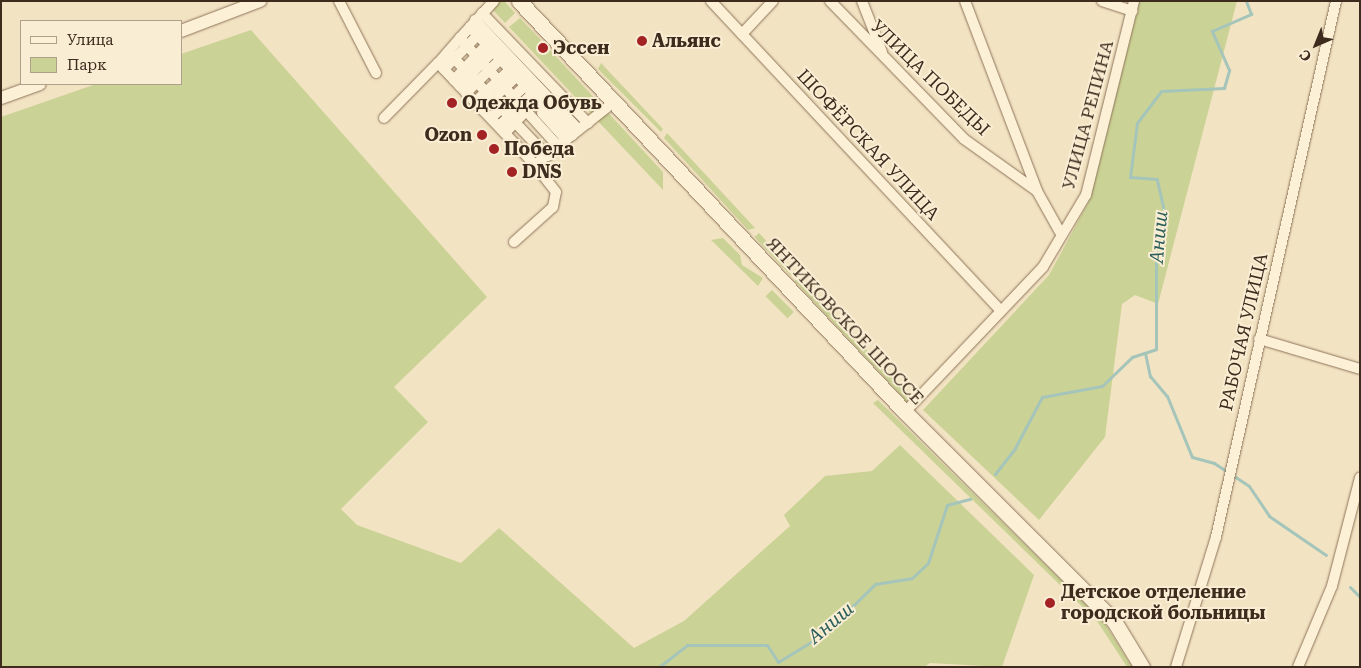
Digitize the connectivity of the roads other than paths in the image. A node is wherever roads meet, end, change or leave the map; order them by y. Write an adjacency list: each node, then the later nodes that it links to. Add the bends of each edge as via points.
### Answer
1 (260, 1): 14 (street)
2 (340, 1): 19 (street)
3 (494, 1): 13 (street)
4 (519, 1): 26 (main road, ЯНТИКОВСКОЕ ШОССЕ)
5 (711, 1): 15 (street, ШОФЁРСКАЯ УЛИЦА)
6 (774, 1): 15 (street)
7 (830, 1): 17 (street, УЛИЦА ПОБЕДЫ)
8 (862, 1): 17 (street)
9 (965, 1): 30 (street)
10 (1102, 1): 12 (street)
11 (1336, 1): 34 (street, РАБОЧАЯ УЛИЦА)
12 (1133, 6): 31 (street, УЛИЦА РЕПИНА, via 1086,195)
13 (471, 27): 16 (street); 18 (street); 20 (street); 22 (street); 22 (street); 22 (street); 24 (street)
14 (182, 31)
15 (742, 34): 33 (street, ШОФЁРСКАЯ УЛИЦА)
16 (448, 52): 24 (street); 29 (street)
17 (884, 58): 30 (street, УЛИЦА ПОБЕДЫ, via 964,139)
18 (481, 62): 21 (street); 22 (street); 22 (street); 24 (street); 24 (street)
19 (376, 72)
20 (512, 80): 21 (street); 22 (street); 22 (street)
21 (501, 84): 22 (street); 22 (street); 24 (street)
22 (536, 84): 24 (street); 24 (street); 24 (street); 24 (street); 24 (street); 26 (street); 28 (street); 28 (street); 28 (street); 28 (street); 28 (street); 29 (street)
23 (37, 85): 25 (street)
24 (464, 91): 27 (street); 28 (street)
25 (1, 98)
26 (614, 102): 36 (main road, ЯНТИКОВСКОЕ ШОССЕ)
27 (384, 118)
28 (518, 147): 29 (street); 32 (street, via 556,192 553,207)
29 (547, 156)
30 (1037, 191): 31 (street)
31 (1061, 234): 33 (street, УЛИЦА РЕПИНА, via 1042,267)
32 (514, 242)
33 (1001, 312): 36 (street, УЛИЦА РЕПИНА)
34 (1258, 339): 35 (street); 39 (street, РАБОЧАЯ УЛИЦА, via 1216,537)
35 (1360, 369)
36 (905, 412): 38 (main road, ЯНТИКОВСКОЕ ШОССЕ, via 1114,621)
37 (1360, 478): 40 (street, via 1332,586)
38 (1142, 667)
39 (1176, 667)
40 (1298, 667)

